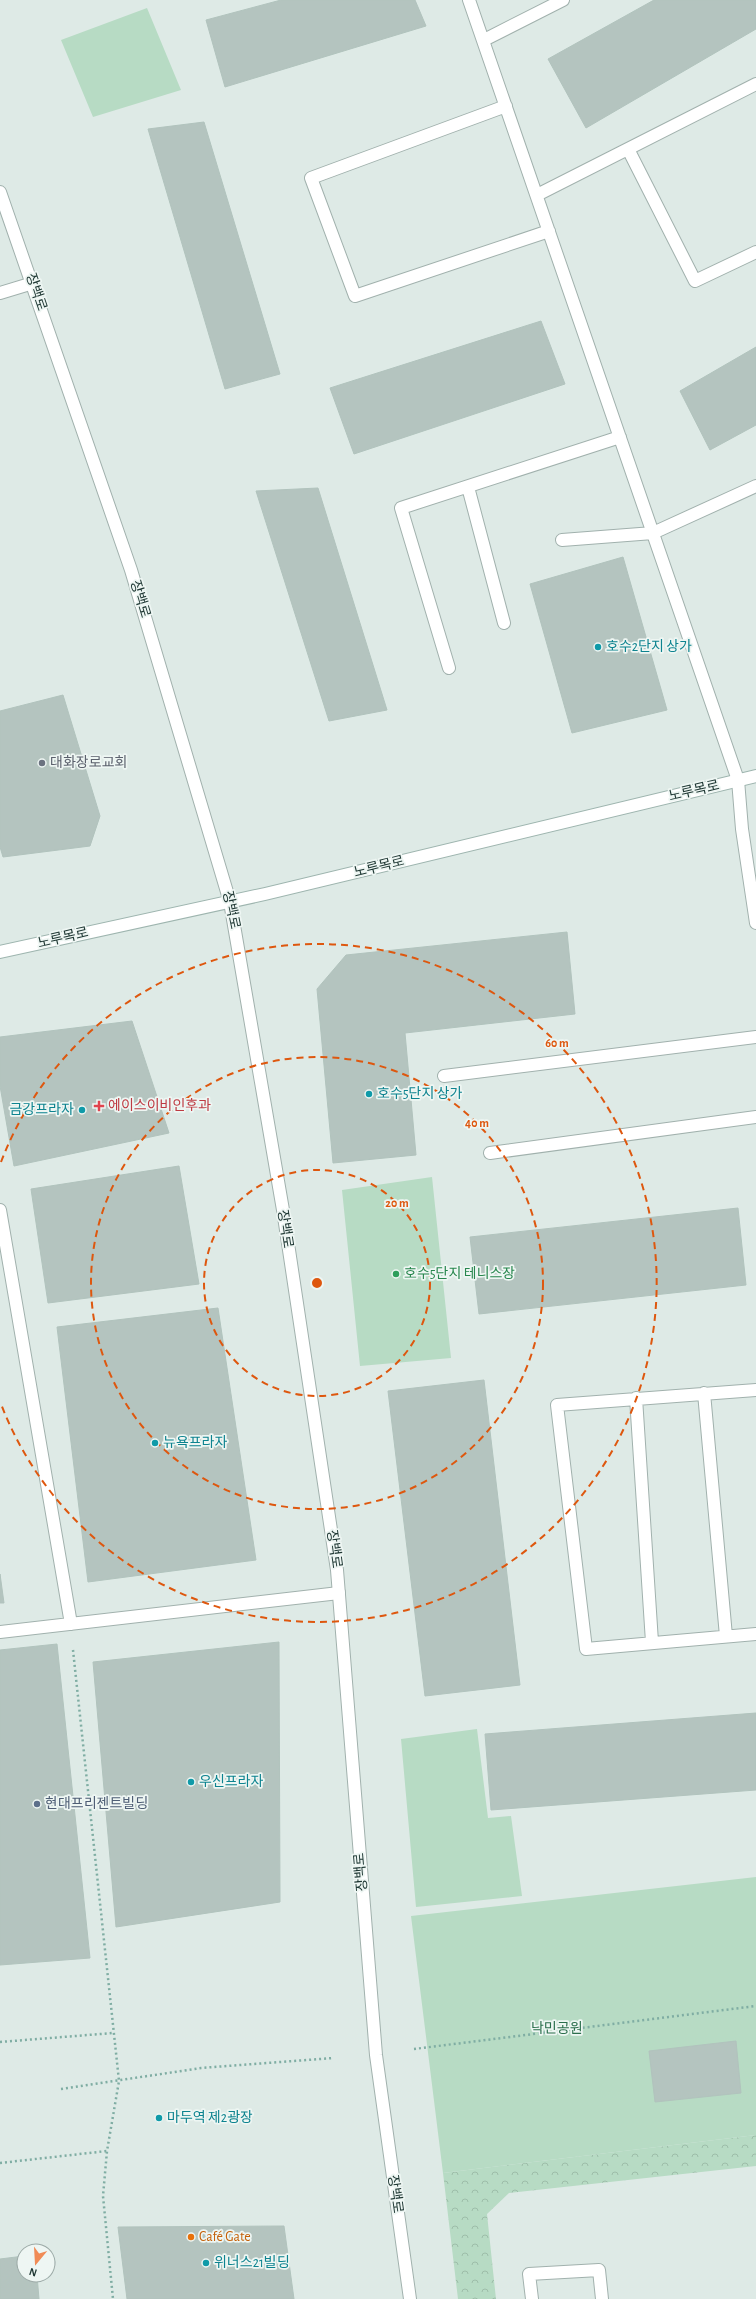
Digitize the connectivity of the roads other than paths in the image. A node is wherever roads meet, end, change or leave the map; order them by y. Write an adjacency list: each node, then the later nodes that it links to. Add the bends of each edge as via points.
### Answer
1 (469, 0): 3 (street)
2 (563, 0): 3 (street)
3 (484, 40): 5 (street)
4 (756, 84): 6 (street)
5 (506, 106): 8 (street); 9 (street, via 312,178 355,296)
6 (628, 149): 8 (street); 10 (street, via 695,281)
7 (0, 192): 11 (street, 장백로)
8 (537, 195): 9 (street)
9 (549, 231): 13 (street)
10 (756, 252)
11 (33, 283): 12 (street); 22 (street, 장백로, via 131,570)
12 (0, 293)
13 (620, 437): 14 (street); 16 (street)
14 (468, 486): 18 (street); 19 (street, via 401,508)
15 (756, 487): 16 (street)
16 (653, 533): 17 (street); 21 (street)
17 (562, 540)
18 (504, 624)
19 (449, 668)
20 (756, 776): 21 (street, 노루목로)
21 (738, 780): 22 (street, 노루목로); 23 (street, via 742,829)
22 (230, 902): 24 (street, 노루목로); 33 (street, 장백로, via 283,1210)
23 (756, 923)
24 (0, 952)
25 (756, 1037): 26 (street)
26 (444, 1076)
27 (756, 1117): 28 (street)
28 (490, 1153)
29 (0, 1210): 34 (street)
30 (756, 1390): 31 (street)
31 (704, 1393): 32 (street); 37 (street)
32 (636, 1398): 38 (street); 38 (street, via 557,1405 586,1648)
33 (339, 1593): 34 (street); 39 (street, 장백로, via 376,2055)
34 (71, 1624): 35 (street)
35 (0, 1632)
36 (756, 1634): 37 (street)
37 (726, 1636): 38 (street)
38 (652, 1642)
39 (410, 2299)
40 (532, 2299): 41 (street, via 529,2274 599,2270)
41 (602, 2299)

